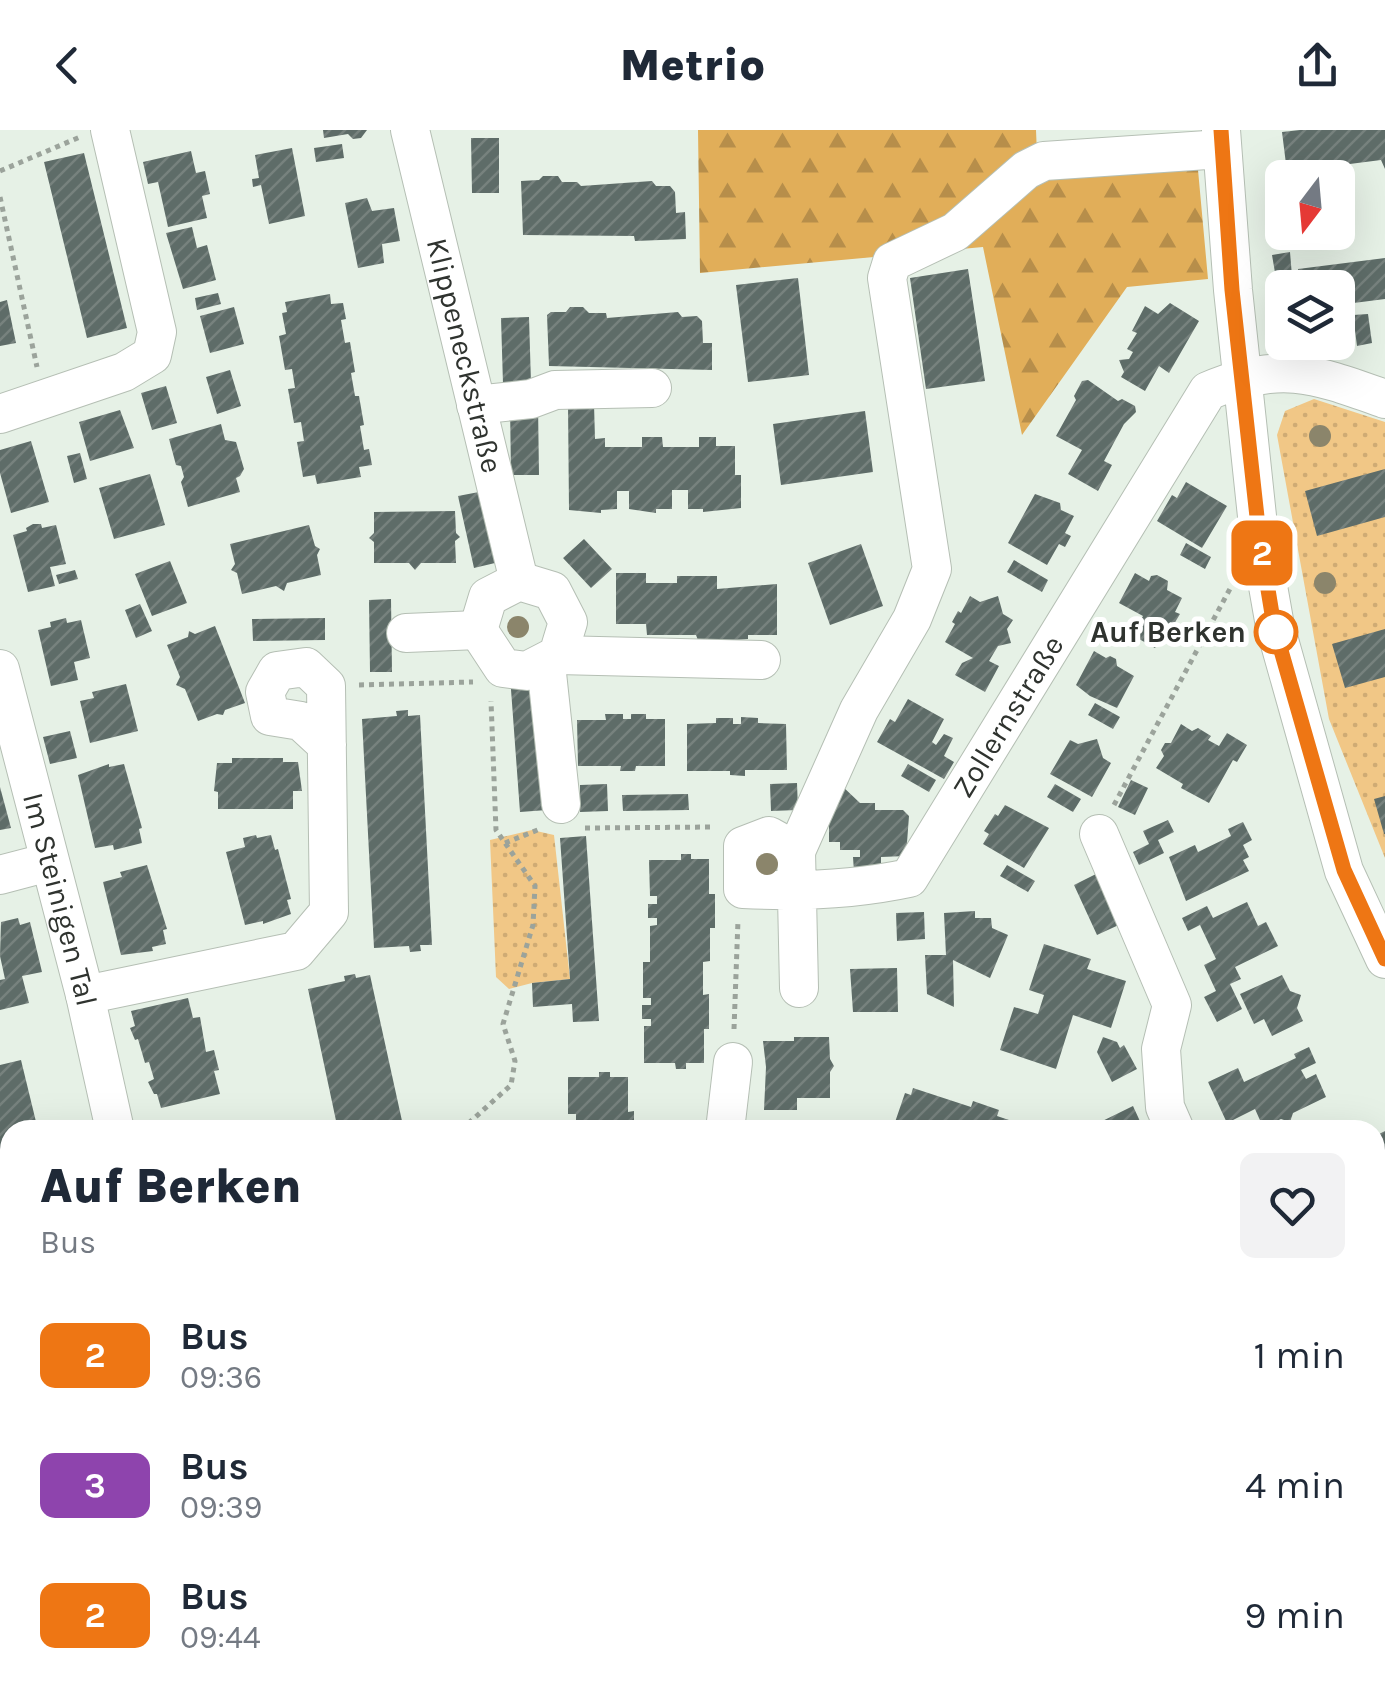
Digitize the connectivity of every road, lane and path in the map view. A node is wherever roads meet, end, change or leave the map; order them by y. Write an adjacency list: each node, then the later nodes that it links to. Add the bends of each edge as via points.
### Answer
1 (410, 130): 10 (street, Klippeneckstraße)
2 (95, 133): 4 (path); 8 (street, via 157,332 152,355 124,372)
3 (1222, 140): 6 (street); 26 (street, via 1044,161 955,232 892,262 888,278 932,569)
4 (0, 170)
5 (0, 197): 8 (path)
6 (1243, 376): 9 (street, via 1322,376); 12 (street); 30 (street, Zollernstraße, via 1208,391 1186,421 910,878)
7 (652, 388): 10 (street, via 555,390)
8 (44, 399): 11 (street)
9 (1385, 399)
10 (476, 405): 13 (street, Klippeneckstraße)
11 (0, 414)
12 (1259, 535): 23 (path); 31 (street, via 1274,626 1344,870)
13 (519, 581): 14 (street, via 488,597); 16 (street, via 552,592 568,622)
14 (478, 630): 15 (street); 19 (street)
15 (406, 633)
16 (552, 660): 17 (street); 19 (street); 22 (street)
17 (761, 660)
18 (0, 669): 27 (street, Im Steinigen Tal)
19 (497, 675): 20 (path); 25 (path, via 496,830)
20 (326, 686): 21 (street); 21 (street, via 306,667 276,670 264,692 270,716 301,721)
21 (327, 745): 33 (street, via 330,912 296,951)
22 (562, 820): 24 (path, via 744,827); 25 (path)
23 (1099, 834): 38 (street, via 1172,1005 1161,1049)
24 (752, 842): 26 (street, via 769,836); 29 (street, via 743,846)
25 (506, 843): 36 (path, via 535,886 533,924 503,1024 515,1061 511,1086)
26 (796, 851): 30 (street)
27 (48, 862): 28 (street); 33 (street, Im Steinigen Tal)
28 (0, 875)
29 (743, 889): 30 (street, Zollernstraße); 34 (path)
30 (797, 892): 32 (street)
31 (1385, 960)
32 (799, 988)
33 (85, 995): 35 (street, Im Steinigen Tal)
34 (733, 1062): 37 (street)
35 (113, 1120)
36 (472, 1120)
37 (727, 1120)
38 (1170, 1120)

